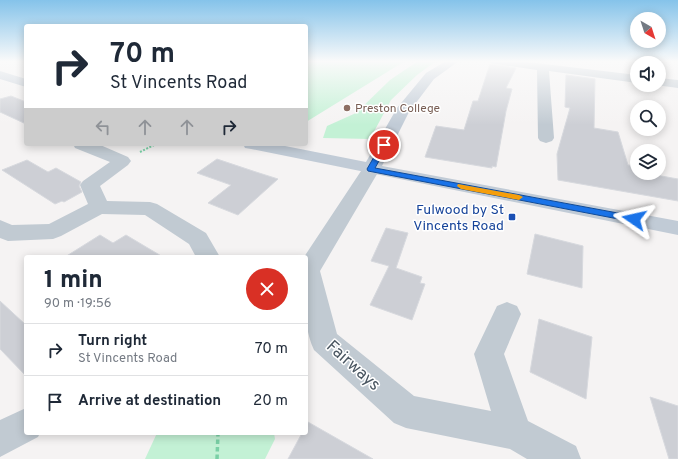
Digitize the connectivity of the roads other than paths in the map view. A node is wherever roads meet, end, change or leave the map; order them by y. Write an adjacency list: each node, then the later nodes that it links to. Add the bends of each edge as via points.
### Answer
1 (425, 82): 8 (street, via 402,111)
2 (544, 82): 5 (street)
3 (666, 83): 4 (street)
4 (678, 84)
5 (546, 138)
6 (87, 146): 9 (street, via 122,161 90,185)
7 (261, 146): 8 (street)
8 (371, 169): 11 (street); 13 (street, Fairways)
9 (99, 207): 10 (street, via 53,232 8,233); 12 (street, via 150,209 198,239)
10 (0, 227)
11 (678, 228)
12 (207, 255)
13 (308, 269)
14 (308, 275): 17 (street, Fairways, via 324,341 406,411)
15 (507, 314): 17 (street, via 489,354)
16 (24, 426): 18 (street)
17 (515, 433): 19 (street, Fairways)
18 (0, 439)
19 (563, 459)

